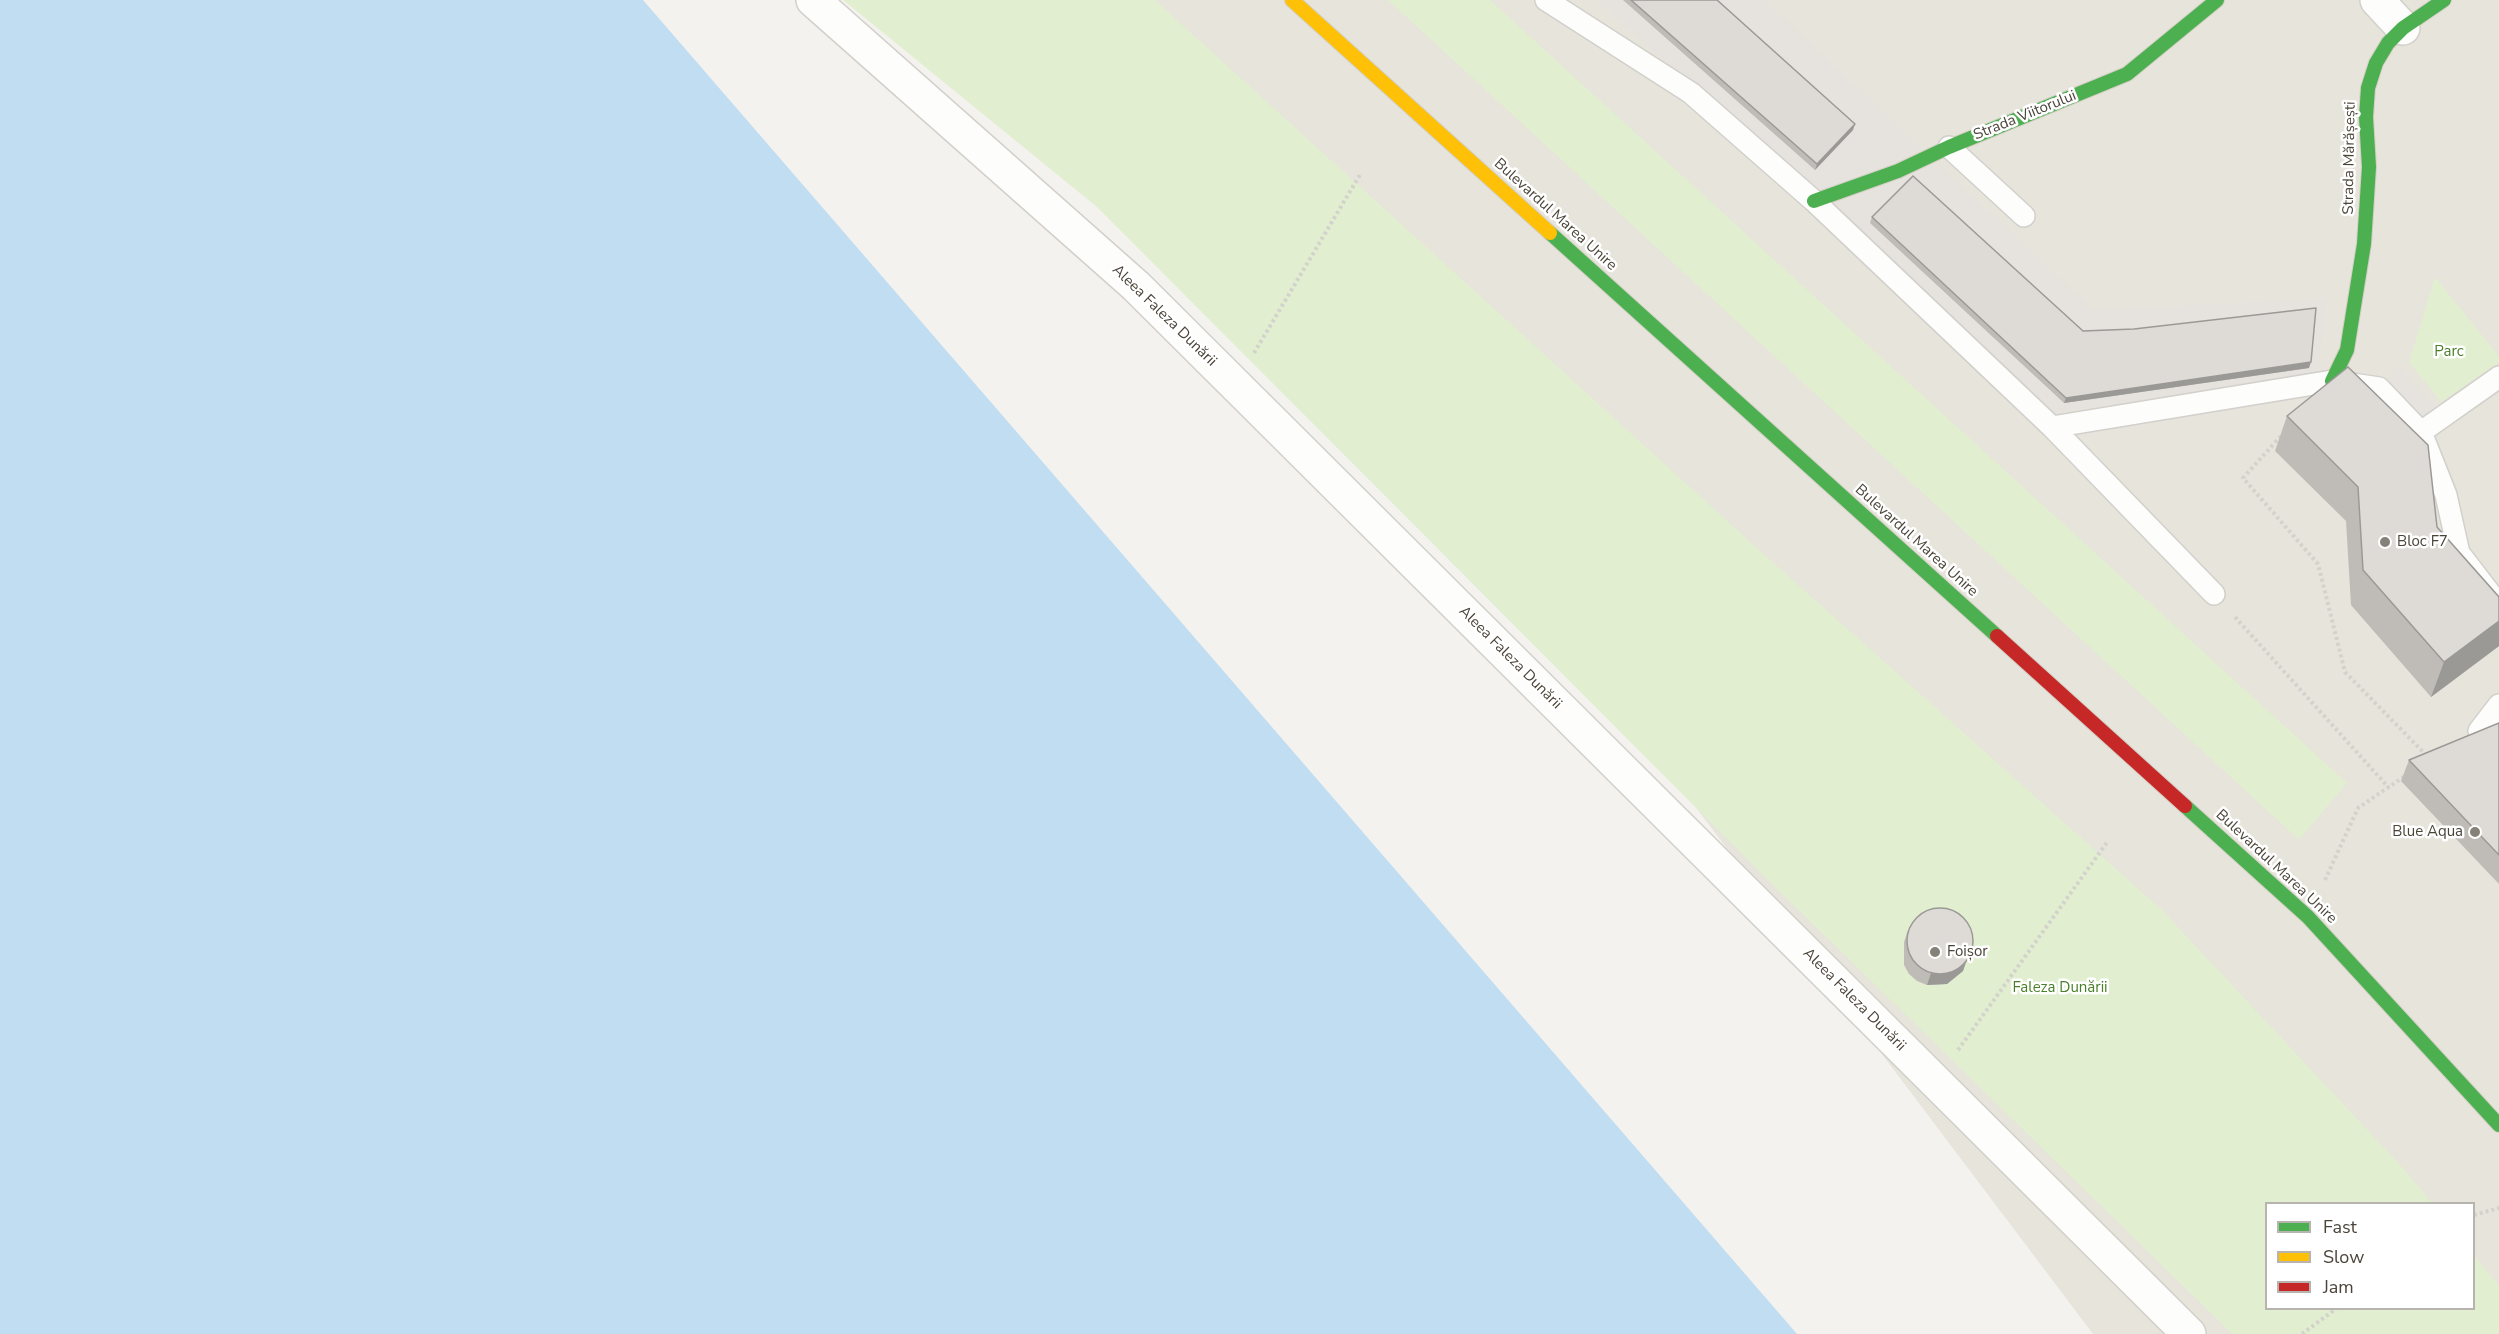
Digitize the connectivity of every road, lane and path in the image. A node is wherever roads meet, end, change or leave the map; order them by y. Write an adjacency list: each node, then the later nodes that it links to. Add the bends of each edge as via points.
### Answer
1 (813, 0): 14 (street, Aleea Faleza Dunării, via 1136,285)
2 (1292, 0): 26 (main road, Bulevardul Marea Unire)
3 (1546, 0): 10 (lane, via 1691,93)
4 (2217, 0): 8 (main road, Strada Viitorului, via 2127,74)
5 (2377, 0): 7 (street)
6 (2444, 0): 7 (main road, Strada Mărășești)
7 (2403, 28): 13 (main road, Strada Mărășești, via 2376,63 2368,88 2369,167 2364,244 2347,350)
8 (1949, 147): 10 (main road, Strada Viitorului, via 1898,171); 11 (lane)
9 (1361, 173): 14 (path)
10 (1814, 201): 15 (lane)
11 (2024, 216)
12 (2499, 377): 17 (lane)
13 (2332, 381): 15 (lane); 17 (lane, via 2379,388)
14 (1235, 385): 27 (street, Aleea Faleza Dunării)
15 (2052, 427): 18 (lane)
16 (2287, 429): 22 (path, via 2243,478 2318,564 2345,672 2429,759)
17 (2421, 432): 19 (lane, via 2446,495 2459,553)
18 (2214, 594): 24 (path)
19 (2499, 606)
20 (2499, 705): 21 (lane)
21 (2479, 731)
22 (2421, 765)
23 (2413, 770): 24 (path)
24 (2389, 788): 26 (path, via 2358,808)
25 (2108, 841): 27 (path)
26 (2308, 916): 28 (main road, Bulevardul Marea Unire)
27 (1935, 1081): 32 (street, Aleea Faleza Dunării)
28 (2499, 1125)
29 (2499, 1208): 30 (path)
30 (2475, 1215)
31 (2334, 1310): 33 (path)
32 (2189, 1334)
33 (2302, 1334)

